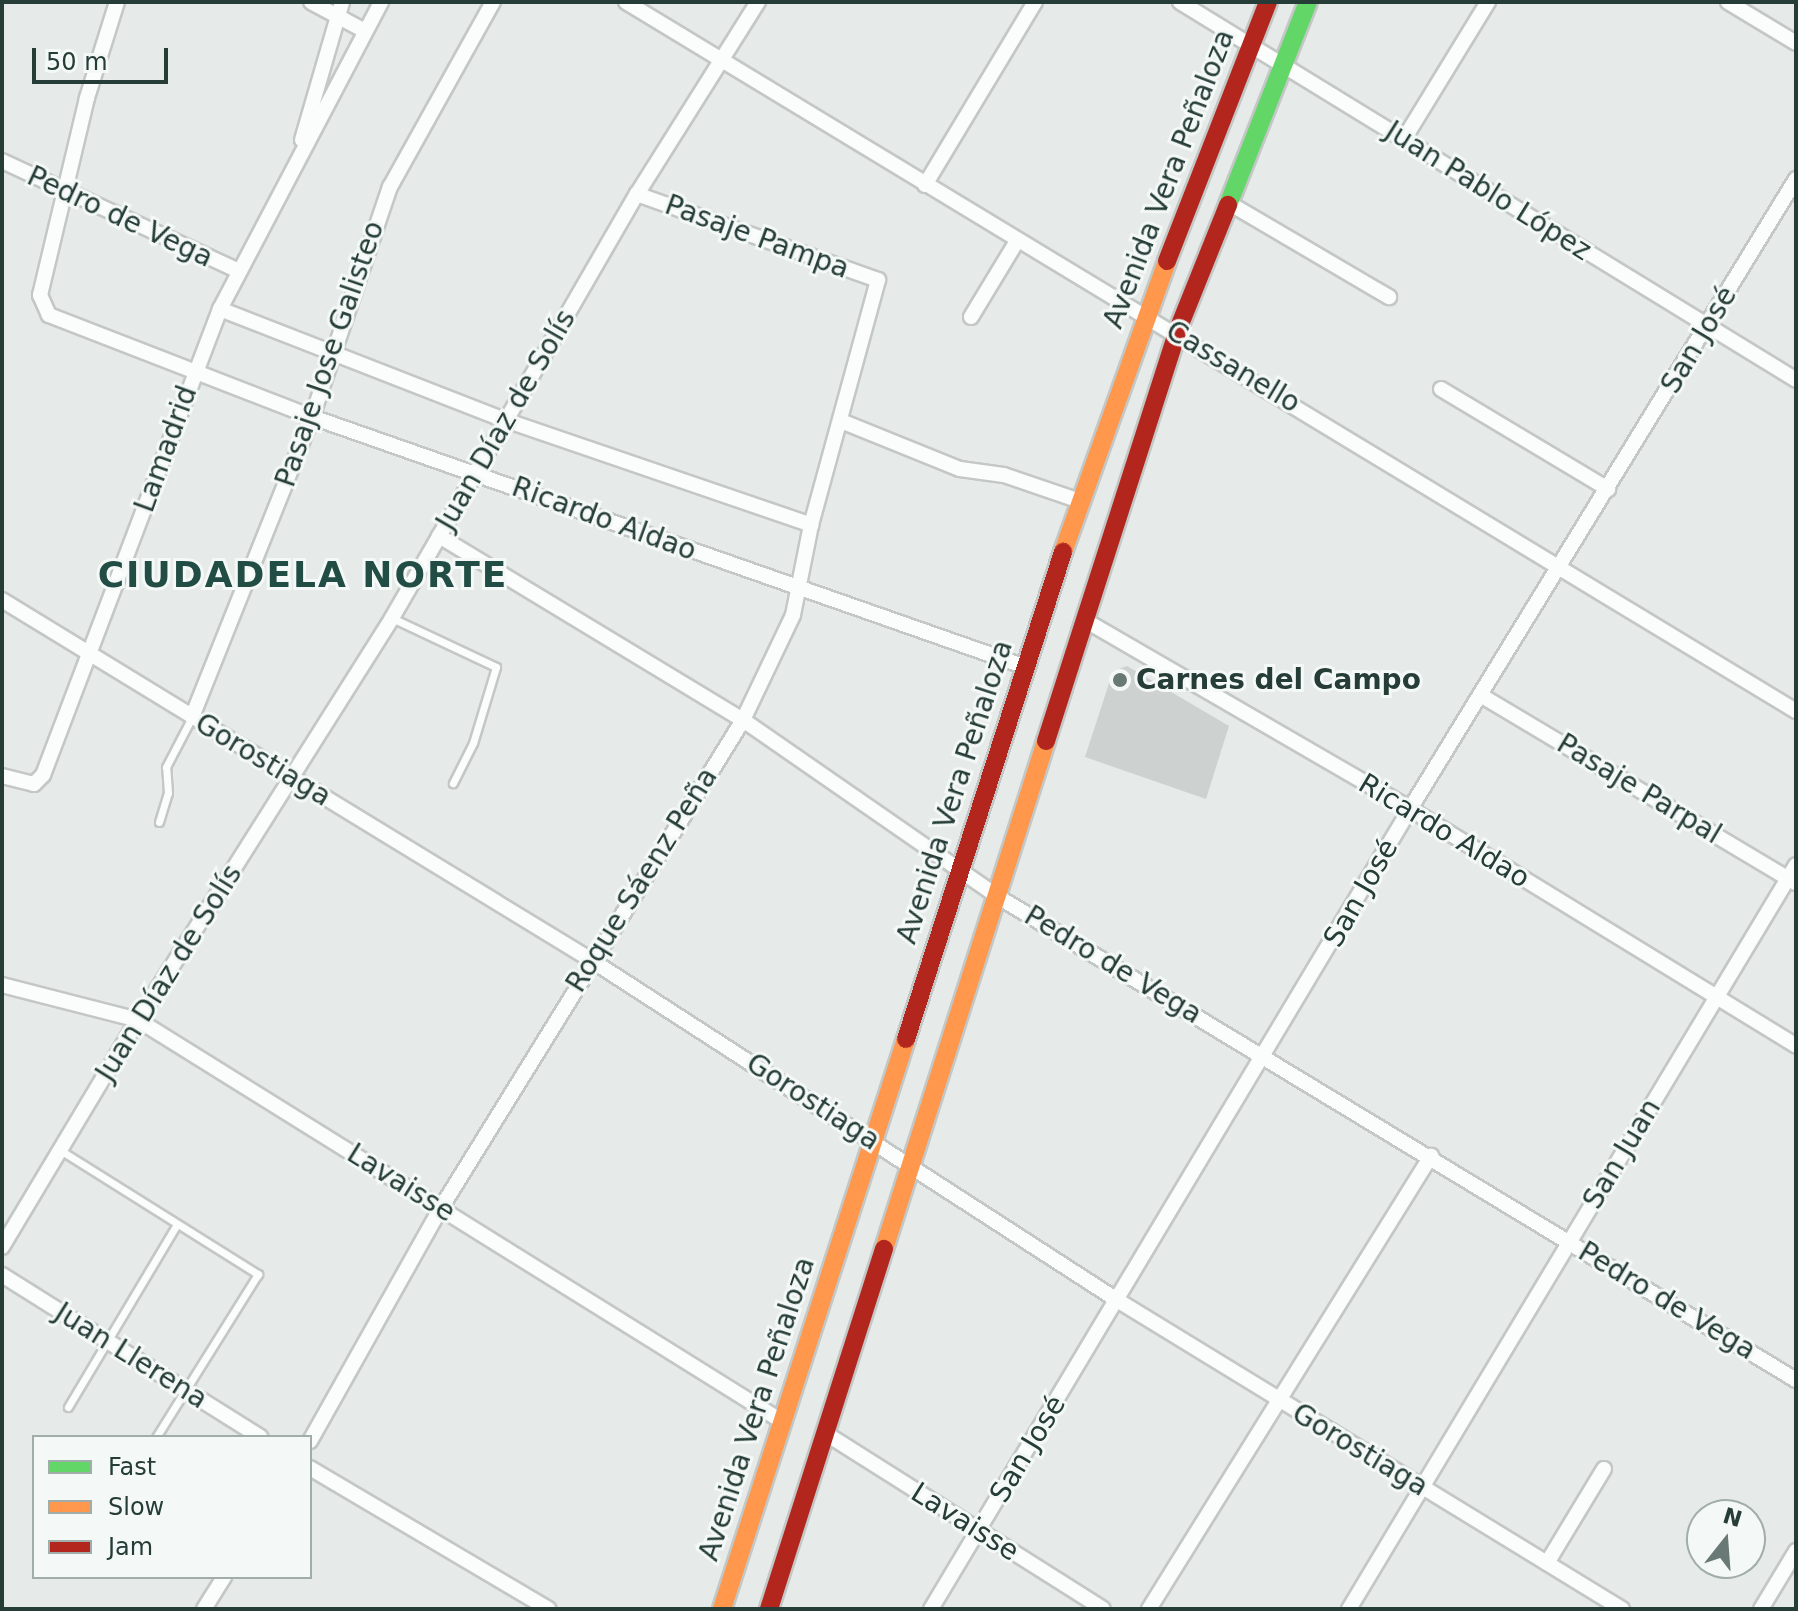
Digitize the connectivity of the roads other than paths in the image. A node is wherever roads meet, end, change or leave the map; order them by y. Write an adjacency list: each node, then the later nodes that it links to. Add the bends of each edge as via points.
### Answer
1 (117, 2): 24 (street, via 87,98)
2 (311, 2): 13 (street)
3 (381, 2): 14 (street, Lamadrid)
4 (493, 2): 38 (street, Pasaje Jose Galisteo, via 390,187)
5 (626, 2): 17 (street, Cassanello)
6 (758, 2): 17 (street, Juan Díaz de Solís)
7 (1035, 2): 23 (street)
8 (1180, 2): 16 (street, Juan Pablo López)
9 (1268, 2): 16 (main road, Avenida Vera Peñaloza)
10 (1308, 2): 18 (main road)
11 (1488, 2): 19 (street)
12 (1728, 2): 15 (street)
13 (338, 8): 14 (street); 21 (street, Lamadrid)
14 (365, 31): 21 (street, Lamadrid)
15 (1796, 43)
16 (1251, 45): 18 (street, Juan Pablo López); 34 (main road, Avenida Vera Peñaloza)
17 (722, 61): 23 (street, Cassanello); 25 (street, Juan Díaz de Solís)
18 (1283, 65): 19 (street, Juan Pablo López); 26 (main road)
19 (1404, 139): 36 (street, Juan Pablo López)
20 (2, 161): 24 (street, Pedro de Vega)
21 (295, 164): 30 (street, Lamadrid)
22 (1796, 179): 27 (street, San José)
23 (925, 185): 29 (street, Cassanello)
24 (68, 193): 30 (street, Pedro de Vega); 39 (street, Ricardo Aldao, via 40,295 49,315)
25 (637, 194): 31 (street, Pasaje Pampa); 43 (street, Juan Díaz de Solís)
26 (1227, 202): 32 (street); 37 (main road)
27 (1781, 204): 28 (street); 36 (street, San José)
28 (1796, 213)
29 (1017, 241): 34 (street, Cassanello); 35 (street)
30 (239, 271): 33 (street, Lamadrid)
31 (878, 280): 44 (street, Roque Sáenz Peña)
32 (1389, 297)
33 (220, 309): 38 (street); 39 (street, Lamadrid)
34 (1146, 314): 37 (street, Cassanello); 47 (main road, Avenida Vera Peñaloza)
35 (971, 317)
36 (1707, 326): 40 (street, Juan Pablo López); 46 (street, San José)
37 (1177, 332): 50 (street, Cassanello); 54 (main road)
38 (335, 354): 42 (street, Pasaje Jose Galisteo); 43 (street)
39 (194, 371): 42 (street, Ricardo Aldao); 55 (street, Lamadrid)
40 (1796, 380)
41 (1441, 389): 46 (street)
42 (312, 417): 45 (street, Ricardo Aldao); 59 (street, Pasaje Jose Galisteo)
43 (505, 420): 45 (street, Juan Díaz de Solís); 48 (street)
44 (841, 421): 47 (street, via 960,469 1004,475); 48 (street, Roque Sáenz Peña)
45 (473, 472): 49 (street, Juan Díaz de Solís); 51 (street, Ricardo Aldao)
46 (1608, 489): 50 (street, San José)
47 (1080, 501): 56 (main road, Avenida Vera Peñaloza)
48 (811, 525): 51 (street, Roque Sáenz Peña)
49 (439, 536): 53 (street, Juan Díaz de Solís); 60 (street, Pedro de Vega)
50 (1561, 568): 57 (street, San José); 58 (street, Cassanello)
51 (795, 588): 56 (street, Ricardo Aldao); 60 (street, Roque Sáenz Peña, via 793,615)
52 (2, 600): 55 (street, Gorostiaga)
53 (392, 618): 62 (street, Juan Díaz de Solís); 63 (lane, via 496,667 473,743)
54 (1088, 622): 64 (street, Ricardo Aldao); 69 (main road)
55 (88, 653): 59 (street, Gorostiaga); 61 (street, Lamadrid, via 43,775 34,784)
56 (1026, 667): 67 (main road, Avenida Vera Peñaloza)
57 (1482, 696): 64 (street, San José); 68 (street, Pasaje Parpal)
58 (1796, 711)
59 (192, 717): 62 (street, Gorostiaga); 65 (lane, via 166,767 168,793)
60 (743, 720): 67 (street, Pedro de Vega); 70 (street, Roque Sáenz Peña)
61 (2, 776)
62 (291, 778): 70 (street, Gorostiaga); 73 (street, Juan Díaz de Solís)
63 (453, 783)
64 (1410, 809): 72 (street, Ricardo Aldao); 75 (street, San José)
65 (159, 822)
66 (1796, 865): 68 (street, San Juan)
67 (961, 867): 69 (street, Pedro de Vega); 76 (main road, Avenida Vera Peñaloza)
68 (1792, 880): 72 (street, San Juan)
69 (1000, 898): 75 (street, Pedro de Vega); 79 (main road)
70 (591, 960): 76 (street, Gorostiaga); 80 (street, Roque Sáenz Peña)
71 (2, 985): 73 (street, Lavaisse)
72 (1716, 995): 74 (street, Ricardo Aldao); 82 (street, San Juan)
73 (138, 1020): 77 (street, Juan Díaz de Solís); 80 (street, Lavaisse)
74 (1796, 1046)
75 (1265, 1055): 78 (street, Pedro de Vega); 85 (street, San José)
76 (873, 1138): 79 (street, Gorostiaga); 91 (main road, Avenida Vera Peñaloza)
77 (60, 1150): 81 (lane); 83 (street, Juan Díaz de Solís)
78 (1431, 1156): 82 (street, Pedro de Vega); 89 (street)
79 (908, 1168): 85 (street, Gorostiaga); 94 (main road)
80 (441, 1208): 91 (street, Lavaisse); 95 (street, Roque Sáenz Peña)
81 (177, 1224): 86 (lane); 88 (lane, via 258,1274)
82 (1570, 1242): 87 (street, Pedro de Vega); 98 (street, San Juan)
83 (2, 1247)
84 (2, 1275): 86 (street, Juan Llerena)
85 (1117, 1300): 89 (street, Gorostiaga); 99 (street, San José)
86 (111, 1343): 88 (street, Juan Llerena); 90 (lane)
87 (1796, 1380)
88 (185, 1390): 92 (lane); 93 (street, Juan Llerena)
89 (1279, 1400): 98 (street, Gorostiaga); 109 (street)
90 (68, 1407)
91 (783, 1422): 105 (main road, Avenida Vera Peñaloza)
92 (157, 1435)
93 (257, 1435)
94 (828, 1435): 99 (street, Lavaisse); 106 (main road)
95 (312, 1437)
96 (312, 1469): 104 (street)
97 (1604, 1469): 101 (street)
98 (1423, 1488): 101 (street, Gorostiaga); 110 (street, San Juan)
99 (979, 1531): 107 (street, San José); 108 (street, Lavaisse)
100 (1796, 1551): 112 (street)
101 (1547, 1563): 111 (street, Gorostiaga)
102 (223, 1579): 103 (street)
103 (204, 1609)
104 (548, 1609)
105 (722, 1609)
106 (769, 1609)
107 (931, 1609)
108 (1103, 1609)
109 (1149, 1609)
110 (1349, 1609)
111 (1622, 1609)
112 (1761, 1609)

